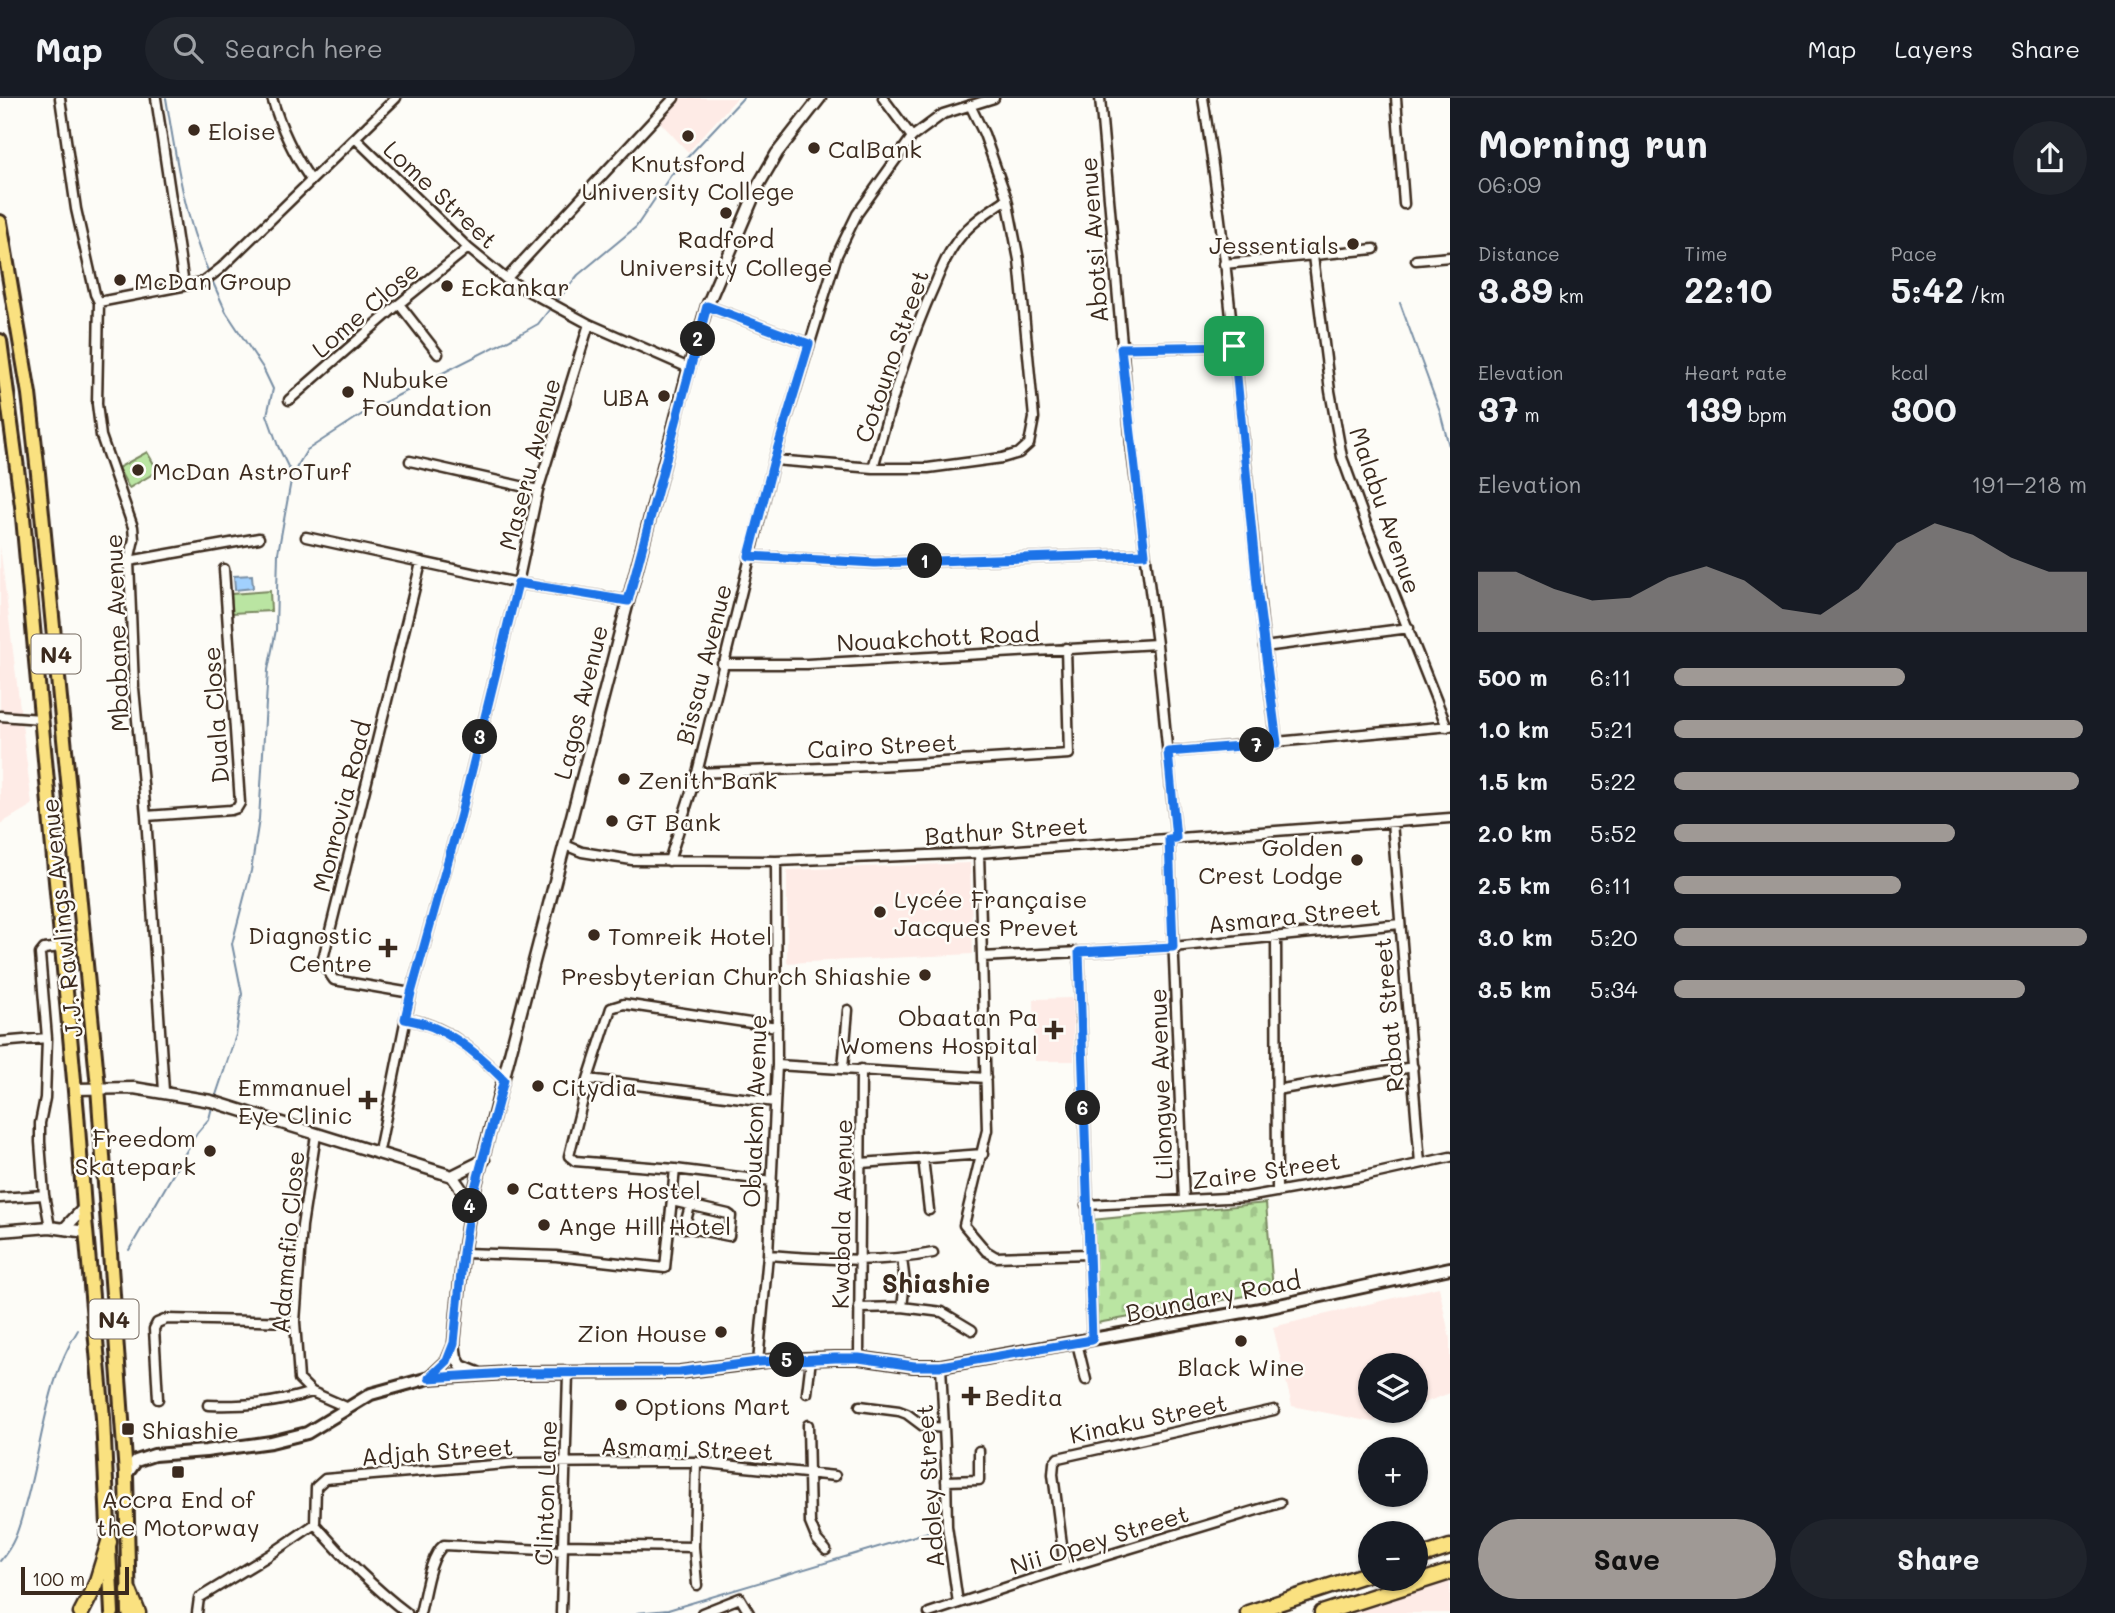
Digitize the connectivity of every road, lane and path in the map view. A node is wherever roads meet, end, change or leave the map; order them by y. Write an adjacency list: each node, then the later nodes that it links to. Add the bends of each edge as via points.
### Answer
1 (60, 98): 27 (street, Mbabane Avenue, via 76,209)
2 (156, 98): 26 (street)
3 (271, 98): 15 (street, via 282,132)
4 (396, 98): 14 (street)
5 (674, 98): 25 (street)
6 (820, 98): 29 (street, Lagos Avenue, via 759,184)
7 (883, 98): 13 (street)
8 (994, 98): 12 (street, Bissau Avenue)
9 (1100, 98): 34 (street, Abotsi Avenue)
10 (1203, 98): 24 (street)
11 (1396, 98): 17 (street)
12 (970, 105): 13 (street, Bissau Avenue, via 943,114); 16 (street)
13 (912, 137): 32 (street, Bissau Avenue, via 846,236)
14 (356, 139): 15 (street); 19 (street, Lome Street)
15 (311, 180): 26 (street, via 220,268 202,282)
16 (1007, 199): 40 (street, Cotouno Street, via 961,235 947,257 913,337); 40 (street, via 1034,418 1029,444 1002,458 928,468)
17 (1404, 204)
18 (0, 222): 89 (highway, J.J. Rawlings Avenue / N4, via 37,459)
19 (468, 248): 25 (street, Lome Street); 28 (street, Lome Close)
20 (1374, 249): 21 (street)
21 (1313, 256): 24 (street); 51 (street, Malabu Avenue, via 1338,442)
22 (1450, 257): 23 (street)
23 (1416, 260)
24 (1224, 264): 33 (street)
25 (506, 279): 30 (street, Lome Street)
26 (184, 285): 27 (street)
27 (99, 302): 46 (street, Mbabane Avenue, via 99,421 133,527)
28 (398, 304): 35 (street); 37 (street, Lome Close)
29 (707, 306): 32 (street); 36 (street, Lagos Avenue)
30 (589, 324): 36 (street, Lome Street); 41 (street, Maseru Avenue)
31 (0, 341): 57 (highway, J.J. Rawlings Avenue / N4, via 22,506)
32 (809, 344): 38 (street, Bissau Avenue)
33 (1234, 346): 34 (street); 53 (street)
34 (1121, 348): 44 (street, Abotsi Avenue)
35 (438, 354)
36 (690, 368): 50 (street, Lagos Avenue)
37 (289, 400)
38 (774, 460): 40 (street); 45 (street, Bissau Avenue)
39 (410, 461): 41 (street)
40 (873, 468)
41 (538, 490): 49 (street, Maseru Avenue)
42 (306, 537): 47 (street)
43 (259, 538): 46 (street)
44 (1145, 554): 45 (street, via 875,563); 52 (street, Abotsi Avenue)
45 (749, 556): 55 (street, Bissau Avenue)
46 (130, 561): 62 (street, Mbabane Avenue, via 134,688)
47 (421, 563): 49 (street); 76 (street, Monrovia Road, via 321,963 334,980)
48 (224, 569): 62 (street, Duala Close, via 240,803 231,810)
49 (518, 583): 50 (street); 76 (street, Maseru Avenue)
50 (628, 601): 66 (street, Lagos Avenue)
51 (1409, 628): 53 (street); 58 (street, Malabu Avenue)
52 (1157, 644): 54 (street, Nouakchott Road); 60 (street, Abotsi Avenue)
53 (1264, 647): 59 (street)
54 (1066, 648): 55 (street, Nouakchott Road, via 807,664); 61 (street, Cairo Street, via 1069,754)
55 (722, 664): 61 (street, Bissau Avenue)
56 (0, 716): 57 (street)
57 (41, 719): 72 (highway, J.J. Rawlings Avenue / N4)
58 (1448, 727): 59 (street)
59 (1277, 743): 60 (street)
60 (1168, 752): 65 (street, Abotsi Avenue)
61 (696, 774): 68 (street, Bissau Avenue)
62 (146, 816): 92 (street, Mbabane Avenue)
63 (1450, 818): 64 (street, Bathur Street)
64 (1392, 822): 65 (street, Bathur Street); 70 (street, Rabat Street)
65 (1173, 839): 67 (street, Bathur Street); 73 (street, Lilongwe Avenue)
66 (565, 845): 68 (street, Bathur Street, via 632,860); 88 (street, Lagos Avenue)
67 (979, 853): 69 (street, Bathur Street); 75 (street)
68 (669, 861): 69 (street, Bathur Street)
69 (776, 861): 79 (street, Obuakon Avenue)
70 (1400, 924): 71 (street, Asmara Street); 83 (street, Rabat Street)
71 (1276, 936): 73 (street, Asmara Street); 91 (street)
72 (61, 947): 80 (street, via 40,954); 90 (highway, J.J. Rawlings Avenue / N4)
73 (1173, 947): 74 (street, Asmara Street); 109 (street, Lilongwe Avenue)
74 (1079, 952): 75 (street, Asmara Street); 111 (street)
75 (982, 957): 86 (street)
76 (411, 993): 78 (street, Maseru Avenue)
77 (848, 1010): 84 (street)
78 (405, 1019): 88 (street, via 458,1040); 95 (street, Maseru Avenue)
79 (777, 1027): 82 (street, Obuakon Avenue); 87 (street, via 616,1005 611,1008)
80 (47, 1038): 81 (street); 106 (street, via 46,1098 40,1123)
81 (0, 1042)
82 (777, 1065): 84 (street); 93 (street, Obuakon Avenue)
83 (1413, 1067): 91 (street); 101 (street, Rabat Street)
84 (843, 1068): 85 (street)
85 (861, 1069): 86 (street); 100 (street, Kwabala Avenue)
86 (986, 1078): 96 (street)
87 (588, 1079): 93 (street); 102 (street, via 571,1160)
88 (504, 1080): 99 (street, Lagos Avenue)
89 (98, 1087): 90 (street); 92 (street); 156 (highway, J.J. Rawlings Avenue / N4)
90 (75, 1088): 113 (highway, J.J. Rawlings Avenue / N4)
91 (1276, 1090): 105 (street)
92 (164, 1091): 94 (street)
93 (775, 1102): 104 (street, Obuakon Avenue)
94 (316, 1135): 103 (street); 130 (street, Adamafio Close, via 302,1226)
95 (380, 1146)
96 (983, 1154): 98 (street); 123 (street, via 964,1225 986,1251 996,1257)
97 (1450, 1157): 101 (street, Zaire Street)
98 (923, 1158): 100 (street); 114 (street)
99 (484, 1160): 103 (street); 110 (street, Lagos Avenue)
100 (862, 1163): 126 (street, Kwabala Avenue)
101 (1420, 1163): 105 (street, Zaire Street)
102 (675, 1169): 104 (street); 108 (street)
103 (452, 1176): 110 (street)
104 (772, 1181): 124 (street, Obuakon Avenue)
105 (1277, 1192): 109 (street, Zaire Street)
106 (44, 1195): 107 (street); 116 (street)
107 (0, 1198)
108 (672, 1201): 112 (street); 115 (street)
109 (1184, 1201): 111 (street, Zaire Street)
110 (471, 1203): 121 (street, Lagos Avenue)
111 (1086, 1205): 123 (street)
112 (690, 1206): 118 (street); 118 (street, via 731,1216 729,1236)
113 (84, 1208): 117 (street); 120 (highway, J.J. Rawlings Avenue / N4)
114 (929, 1210)
115 (669, 1224): 118 (street); 121 (street, via 665,1268 556,1256)
116 (50, 1227): 117 (street); 119 (street)
117 (65, 1228): 120 (street)
118 (684, 1228)
119 (0, 1231)
120 (86, 1232): 161 (highway, J.J. Rawlings Avenue / N4)
121 (463, 1253): 133 (street, Lagos Avenue)
122 (933, 1253): 125 (street)
123 (1088, 1254): 132 (street)
124 (768, 1255): 126 (street); 137 (street, Obuakon Avenue)
125 (902, 1259): 126 (street); 128 (street)
126 (859, 1261): 129 (street, Kwabala Avenue)
127 (1450, 1268): 132 (main road, Boundary Road)
128 (902, 1307): 129 (street); 131 (street, via 942,1312)
129 (859, 1308): 135 (street, Kwabala Avenue)
130 (295, 1322): 143 (street, Adamafio Close, via 299,1379); 145 (street, via 167,1319 157,1323)
131 (972, 1330)
132 (1092, 1340): 134 (main road, Boundary Road)
133 (454, 1343): 139 (street, via 461,1366); 141 (street, Lagos Avenue, via 447,1361)
134 (1077, 1343): 138 (main road, Boundary Road); 142 (street)
135 (859, 1358): 136 (main road, Boundary Road); 138 (main road, Boundary Road)
136 (811, 1359): 137 (main road, Boundary Road); 144 (street)
137 (758, 1362): 140 (main road, Boundary Road, via 680,1372)
138 (941, 1366): 151 (street, Adoley Street)
139 (483, 1374): 140 (main road, Boundary Road); 141 (main road, Boundary Road)
140 (568, 1374): 154 (street, Clinton Lane)
141 (429, 1378): 148 (main road, Boundary Road, via 370,1394)
142 (1086, 1380)
143 (312, 1392): 146 (street, via 278,1402); 148 (street)
144 (807, 1393)
145 (158, 1399)
146 (208, 1405)
147 (860, 1406): 151 (street, via 899,1410 923,1426)
148 (346, 1407): 156 (main road, Boundary Road, via 319,1427 298,1435 154,1455 136,1461)
149 (1274, 1410): 167 (street, Kinaku Street, via 1058,1458 1053,1474)
150 (808, 1425): 155 (street)
151 (944, 1428): 158 (street, Adoley Street)
152 (979, 1451): 158 (street, via 979,1480)
153 (696, 1462): 154 (street, Asmami Street); 155 (street, Asmami Street); 162 (street)
154 (565, 1464): 160 (street, Adjah Street, via 519,1463 325,1479 316,1487); 164 (street, Clinton Lane)
155 (808, 1474): 157 (street, Asmami Street); 165 (street, Asmami Street, via 810,1522)
156 (127, 1475): 171 (highway, J.J. Rawlings Avenue / N4)
157 (835, 1476)
158 (946, 1481): 172 (street, Adoley Street)
159 (1280, 1503): 167 (street, Nii Opey Street)
160 (314, 1524): 177 (street, via 199,1598); 178 (street, via 381,1593)
161 (109, 1542): 173 (highway, via 96,1584); 174 (highway, J.J. Rawlings Avenue / N4)
162 (694, 1546): 164 (street); 170 (street)
163 (1450, 1547): 166 (highway)
164 (562, 1548): 179 (street, via 444,1545 434,1558); 180 (street, Clinton Lane)
165 (826, 1550)
166 (1428, 1555)
167 (1065, 1567): 172 (street, Nii Opey Street)
168 (1450, 1572): 185 (highway)
169 (1358, 1577): 184 (highway)
170 (697, 1584)
171 (129, 1591): 175 (highway, J.J. Rawlings Avenue / N4); 176 (highway)
172 (958, 1603): 183 (street, Nii Opey Street)
173 (80, 1613)
174 (112, 1613)
175 (129, 1613)
176 (138, 1613)
177 (197, 1613)
178 (407, 1613)
179 (420, 1613)
180 (561, 1613)
181 (702, 1613): 182 (street, via 740,1598)
182 (749, 1613)
183 (929, 1613)
184 (1248, 1613)
185 (1322, 1613)

